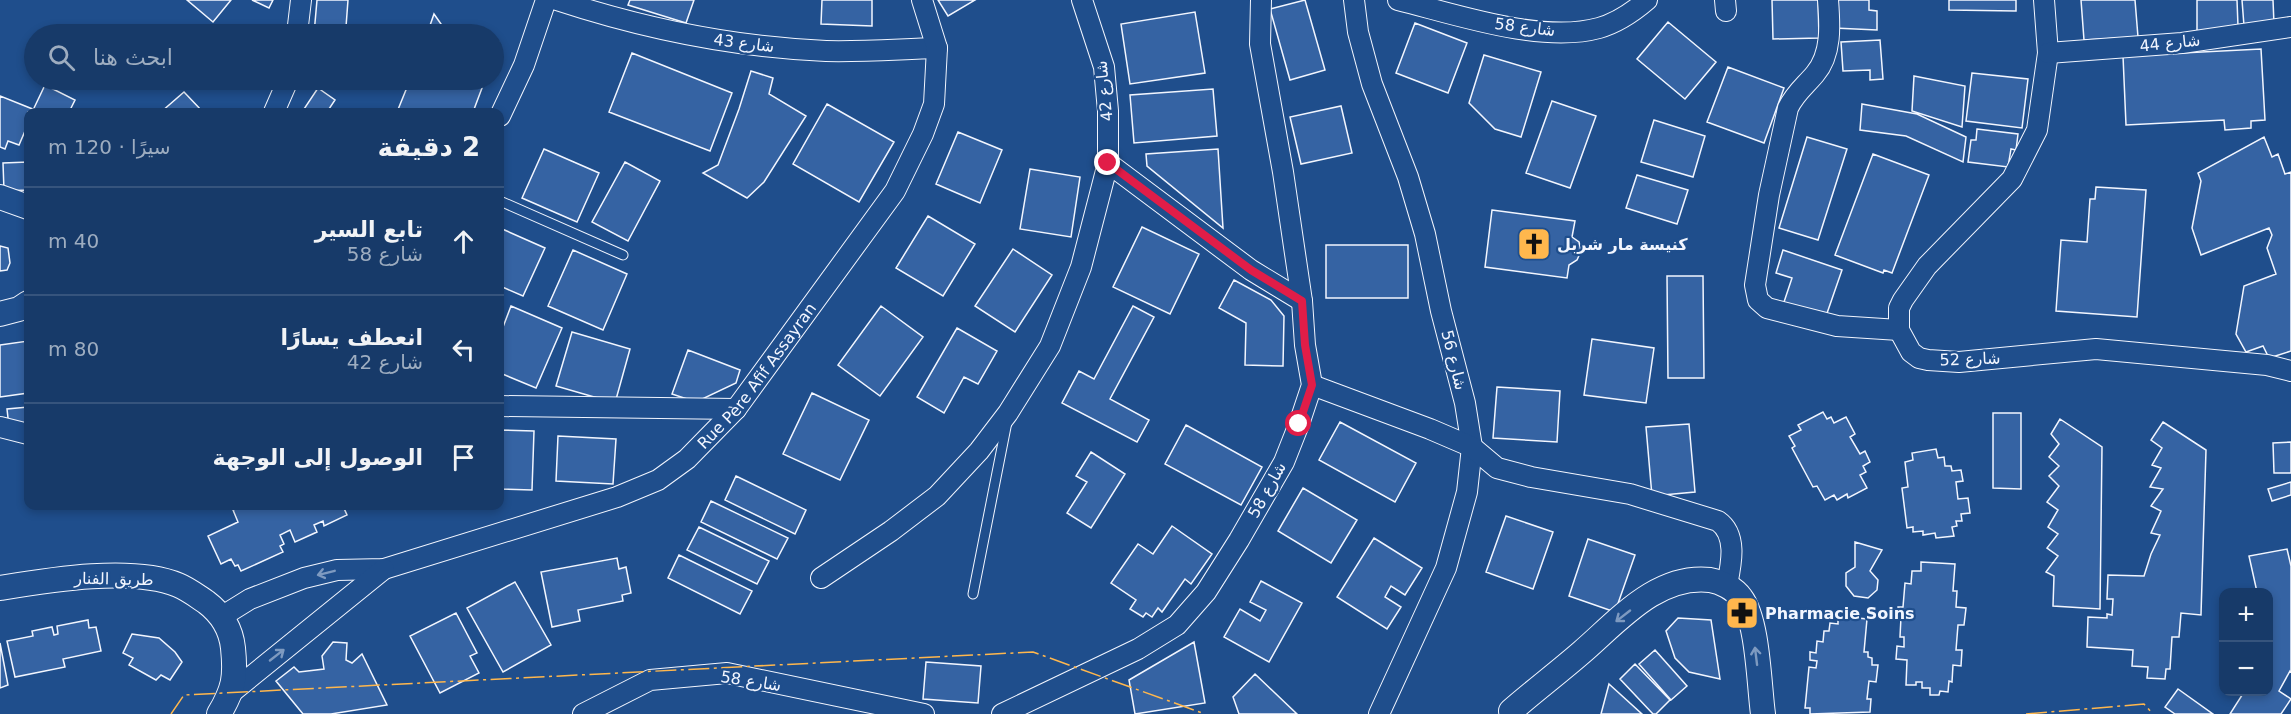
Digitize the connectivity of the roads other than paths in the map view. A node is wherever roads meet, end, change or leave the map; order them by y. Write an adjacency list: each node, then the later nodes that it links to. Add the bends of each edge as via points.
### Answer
1 (300, 0): 12 (street)
2 (546, 0): 18 (street)
3 (557, 0): 14 (street, شارع 43, via 641,25 742,45 828,51)
4 (922, 0): 14 (street, Rue Père Afif Assayran)
5 (1082, 0): 19 (street, شارع 42, via 1104,67)
6 (1261, 0): 24 (street, شارع 58, via 1260,44)
7 (1354, 0): 35 (street, شارع 56, via 1372,84 1425,234)
8 (1398, 0): 9 (street, شارع 58, via 1503,26 1571,32 1599,28)
9 (1647, 0)
10 (1828, 0): 27 (street, via 1830,28 1824,58 1788,108 1758,257 1756,294 1767,308 1837,326)
11 (2044, 0): 15 (street)
12 (298, 24)
13 (2291, 27): 15 (street, شارع 44, via 2182,43)
14 (937, 48): 31 (street, Rue Père Afif Assayran, via 933,104 895,191)
15 (2048, 53): 27 (street, via 2037,130 2012,179 1927,266 1908,291 1899,308)
16 (284, 90): 17 (street)
17 (276, 108)
18 (504, 108)
19 (1108, 163): 24 (street, via 1251,270); 32 (street, شارع 42, via 1081,267 1050,346)
20 (0, 197): 22 (street)
21 (504, 203): 23 (lane)
22 (24, 206)
23 (623, 255)
24 (1302, 301): 29 (street, شارع 58)
25 (24, 306): 26 (street)
26 (0, 314)
27 (1899, 330): 28 (street, شارع 52, via 1911,352 1928,360 1959,362 2096,349 2267,365)
28 (2291, 371)
29 (1312, 385): 35 (street); 47 (street, شارع 58, via 1284,462 1206,592 1177,625 1138,649)
30 (504, 406): 31 (street)
31 (736, 409): 36 (street, Rue Père Afif Assayran, via 687,459 658,480 617,497)
32 (1008, 413): 37 (street, شارع 42, via 937,496); 40 (lane)
33 (0, 427): 34 (street)
34 (24, 433)
35 (1472, 447): 38 (street, via 1497,468 1630,494 1718,521 1729,532 1731,543); 48 (street, شارع 56, via 1467,492 1446,568)
36 (384, 569): 41 (street, Rue Père Afif Assayran, one-way to 41, via 337,570 304,578 250,599); 42 (street, Rue Père Afif Assayran, one-way to 36)
37 (821, 578)
38 (1726, 585): 43 (street, one-way to 43, via 1697,579 1677,582 1650,595); 49 (street, one-way to 38, via 1751,620 1742,598)
39 (0, 588): 41 (street, طريق الفنار, via 56,579 148,578 194,593)
40 (973, 594)
41 (221, 617): 42 (street, طريق الفنار, via 232,640)
42 (232, 692): 44 (street, طريق الفنار)
43 (1508, 713)
44 (219, 714)
45 (583, 714): 46 (street, شارع 58, via 650,680 727,673)
46 (924, 714)
47 (1002, 714)
48 (1379, 714)
49 (1763, 714)

